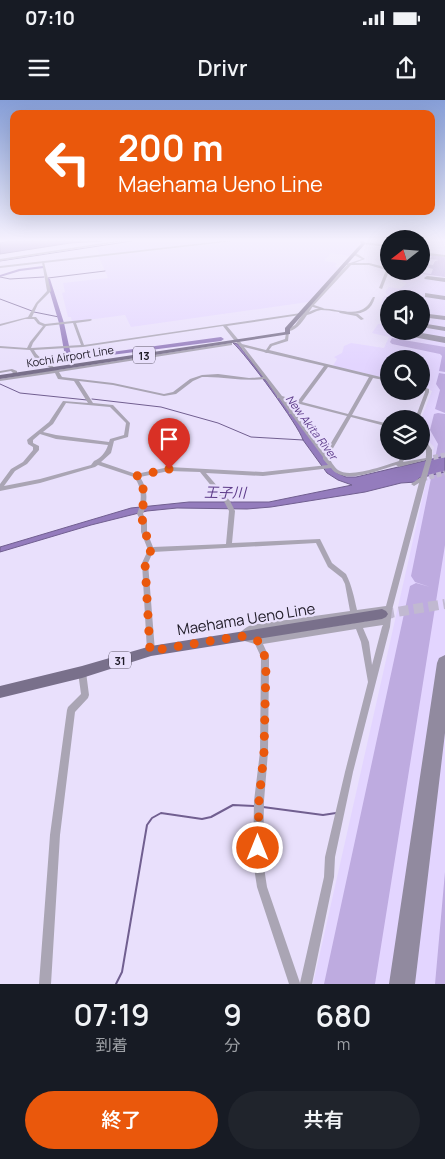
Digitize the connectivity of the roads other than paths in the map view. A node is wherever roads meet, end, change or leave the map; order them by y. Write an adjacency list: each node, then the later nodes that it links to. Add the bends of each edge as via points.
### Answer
1 (47, 282): 13 (street, via 49,291)
2 (329, 282): 11 (main road)
3 (333, 282): 7 (street)
4 (383, 282): 5 (street)
5 (380, 288)
6 (374, 298): 10 (street, via 368,308)
7 (312, 305): 8 (street); 20 (street, via 298,326)
8 (322, 309): 9 (street); 20 (street, via 310,311 301,328)
9 (341, 312): 10 (street); 14 (street)
10 (355, 312): 12 (street)
11 (300, 314): 19 (street); 20 (main road, via 287,328)
12 (366, 314)
13 (30, 317): 17 (street); 18 (street)
14 (362, 319)
15 (90, 320): 16 (street)
16 (74, 322): 18 (street); 22 (street)
17 (0, 325)
18 (45, 325): 24 (street, via 30,343)
19 (225, 326): 21 (street); 22 (street)
20 (288, 332): 21 (main road, Kochi Airport Line / 13); 25 (street, via 287,340 271,345)
21 (235, 341): 25 (street); 27 (main road, Kochi Airport Line / 13); 31 (street)
22 (83, 346): 24 (street)
23 (0, 348): 24 (street)
24 (30, 350): 27 (street)
25 (266, 352): 26 (street)
26 (326, 366): 29 (street); 35 (street)
27 (55, 368): 28 (main road, Kochi Airport Line / 13); 28 (main road, Kochi Airport Line / 13); 32 (street, via 60,378)
28 (0, 376)
29 (372, 376): 30 (street); 37 (street)
30 (380, 378)
31 (263, 379): 32 (street, via 202,376 168,396); 33 (street)
32 (76, 380): 34 (street)
33 (279, 397): 35 (street); 36 (street)
34 (91, 403): 39 (street, via 65,402); 40 (street, via 111,406 128,423 126,436 113,440)
35 (299, 403): 36 (street); 37 (street)
36 (291, 413): 41 (street)
37 (350, 416): 38 (street); 41 (street)
38 (380, 424)
39 (40, 433): 40 (street); 52 (street, via 30,440 36,450 25,463 13,470)
40 (111, 444): 45 (street, via 108,454)
41 (325, 458): 46 (street)
42 (402, 460): 48 (street)
43 (420, 460): 48 (street)
44 (428, 460): 56 (street)
45 (96, 462): 49 (street); 52 (street, via 79,470)
46 (331, 466): 47 (street, via 263,474); 48 (street, via 346,475)
47 (201, 470): 49 (street, via 169,469); 53 (street, via 232,511)
48 (368, 471)
49 (136, 476): 54 (street, via 144,491 140,514)
50 (422, 479): 51 (street)
51 (414, 484)
52 (0, 488)
53 (229, 545): 54 (street); 55 (street, via 318,541 330,565 344,576 348,584)
54 (151, 550): 60 (street, via 145,563)
55 (354, 614): 56 (street); 57 (street); 58 (street, via 251,628)
56 (386, 614): 57 (street); 58 (main road, Maehama Ueno Line / 31); 62 (street, via 386,627)
57 (359, 625): 59 (street); 62 (street)
58 (241, 636): 59 (street); 60 (main road, Maehama Ueno Line / 31)
59 (258, 641): 65 (street, via 266,665 258,820 259,876)
60 (150, 651): 61 (main road, Maehama Ueno Line / 31)
61 (82, 672): 63 (main road, Maehama Ueno Line / 31); 64 (street, via 85,695 71,710 56,831)
62 (372, 684): 66 (street, via 330,857 329,877)
63 (0, 692)
64 (45, 984)
65 (295, 984)
66 (306, 984)

